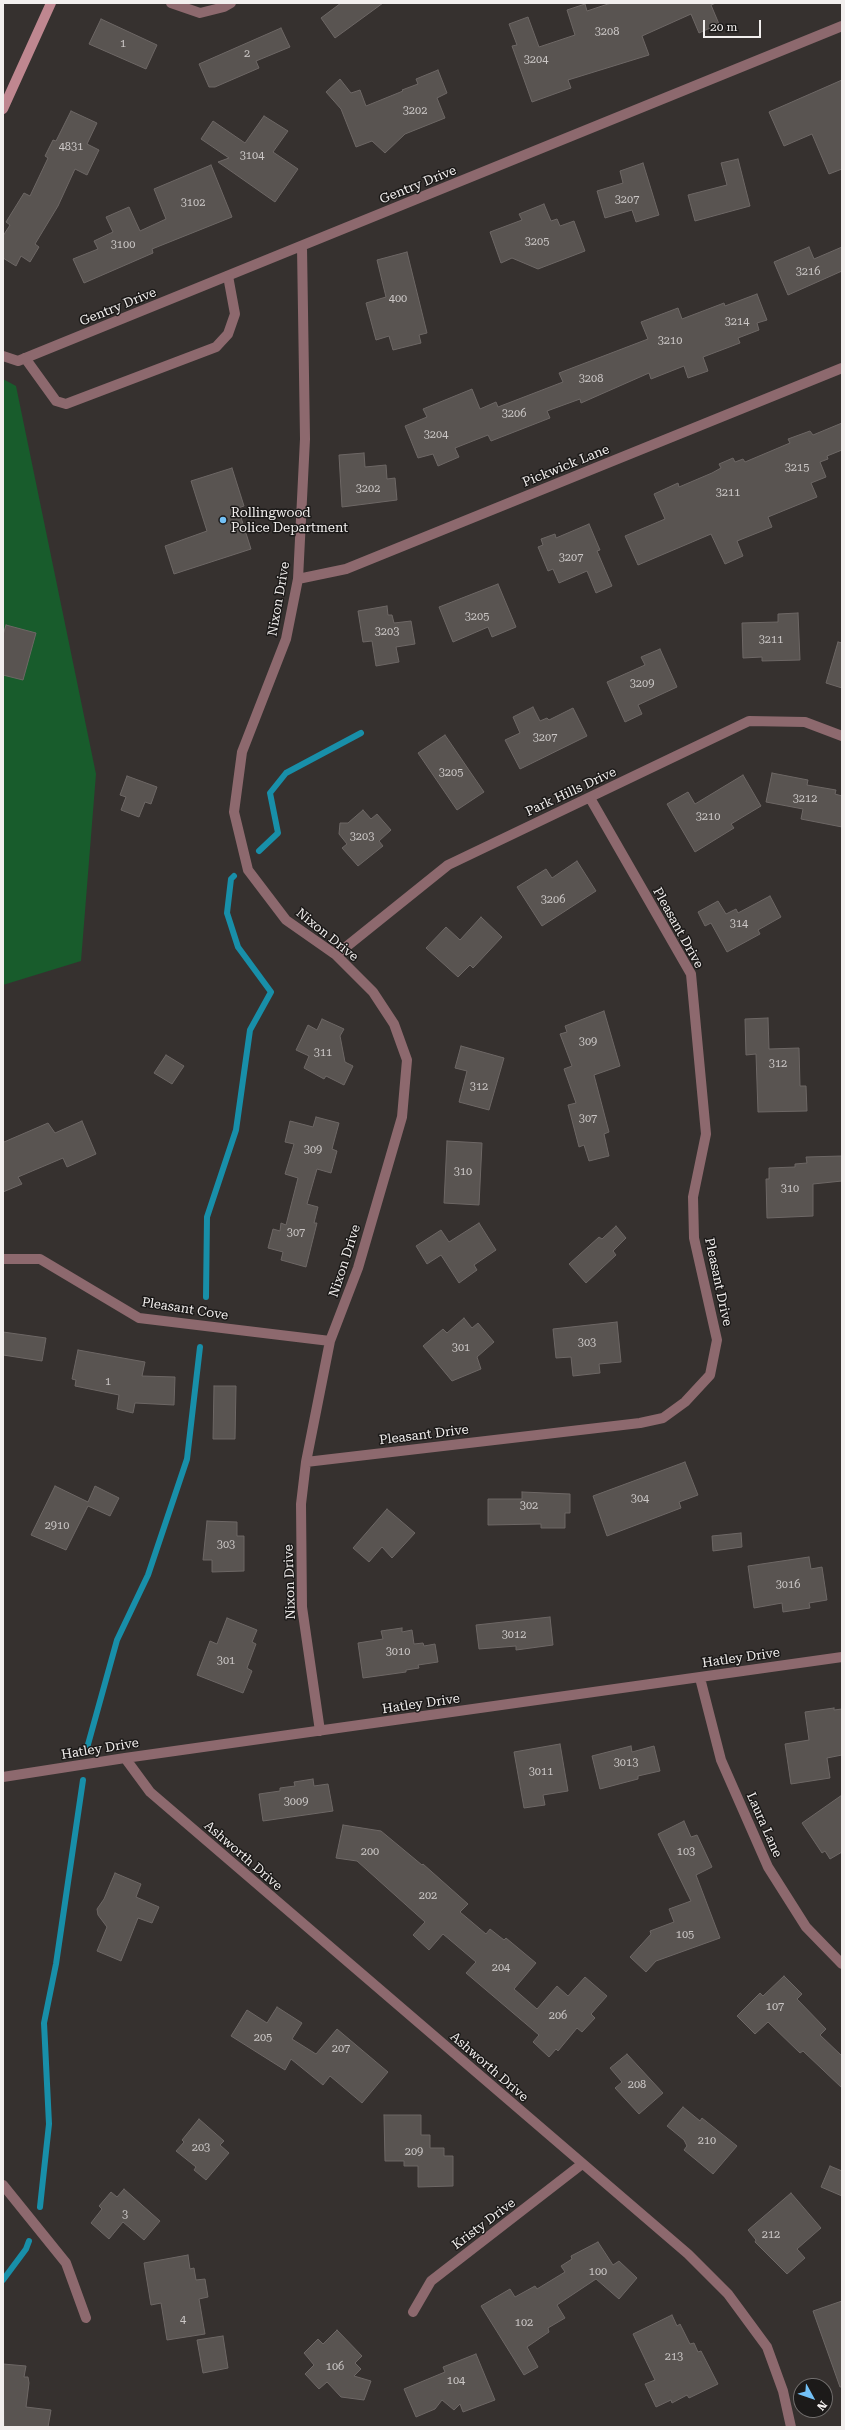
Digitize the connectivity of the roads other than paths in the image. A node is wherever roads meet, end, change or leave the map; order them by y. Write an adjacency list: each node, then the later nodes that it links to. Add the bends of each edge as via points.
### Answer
1 (51, 3): 5 (street)
2 (171, 3): 3 (street, via 200,12)
3 (231, 3)
4 (842, 26): 7 (street, Gentry Drive)
5 (6, 95): 6 (street)
6 (3, 109)
7 (302, 247): 8 (street, Gentry Drive); 12 (street, Nixon Drive, via 305,439)
8 (228, 276): 10 (street, Gentry Drive); 10 (street, via 235,314 228,334 216,347 66,404 56,401)
9 (3, 356): 10 (street, Gentry Drive, via 18,361)
10 (25, 358)
11 (842, 368): 12 (street, Pickwick Lane, via 346,569)
12 (298, 579): 15 (street, Nixon Drive, via 286,639 242,752 234,812 248,870 286,920)
13 (842, 736): 14 (street, Park Hills Drive, via 805,722 749,721)
14 (590, 798): 15 (street, Park Hills Drive, via 448,865); 18 (street, Pleasant Drive, via 691,974 706,1134 693,1197 694,1238 717,1340 710,1375 685,1402 663,1418 640,1423)
15 (336, 956): 17 (street, Nixon Drive, via 373,992 394,1024 407,1060 402,1117 358,1268)
16 (3, 1259): 17 (street, Pleasant Cove, via 40,1259 139,1318)
17 (330, 1341): 18 (street, Nixon Drive)
18 (306, 1462): 21 (street, Nixon Drive, via 300,1504 302,1607)
19 (842, 1657): 20 (street, Hatley Drive)
20 (700, 1678): 21 (street, Hatley Drive); 24 (street, Laura Lane, via 721,1760 768,1867 806,1926)
21 (320, 1731): 22 (street, Hatley Drive)
22 (125, 1758): 23 (street, Hatley Drive); 25 (street, Ashworth Drive, via 150,1792)
23 (3, 1777)
24 (842, 1964)
25 (582, 2164): 27 (street, Kristy Drive, via 431,2281); 29 (street, Ashworth Drive, via 688,2254 728,2294 767,2347)
26 (3, 2185): 28 (street, via 66,2263)
27 (412, 2312)
28 (86, 2318)
29 (791, 2427)

